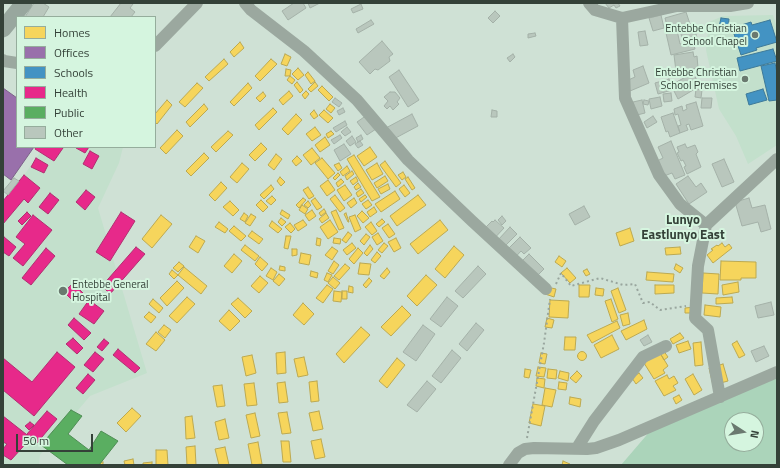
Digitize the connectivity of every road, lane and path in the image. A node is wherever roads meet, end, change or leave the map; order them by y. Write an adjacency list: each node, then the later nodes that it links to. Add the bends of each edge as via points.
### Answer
1 (24, 3): 7 (street)
2 (197, 3): 8 (street)
3 (245, 3): 13 (street, via 304,51 356,100 408,160)
4 (589, 3): 6 (street, via 595,10)
5 (748, 3): 6 (street, via 730,6 677,6)
6 (622, 18): 12 (street, via 625,98 659,175 680,204)
7 (3, 29)
8 (156, 45)
9 (3, 60): 10 (street)
10 (16, 63)
11 (777, 159): 12 (street)
12 (706, 225): 14 (street, via 698,266)
13 (550, 290): 14 (path, via 558,282 561,273 571,286 600,278 624,285 635,284 643,303 650,302 660,310); 19 (path, via 544,343)
14 (696, 305): 17 (street, via 695,318 708,330)
15 (666, 346): 18 (street, via 643,357 594,421)
16 (777, 372): 17 (street)
17 (720, 397): 18 (street, via 619,440 596,448)
18 (577, 448): 19 (street)
19 (525, 450): 20 (street, via 518,453)
20 (509, 465)

